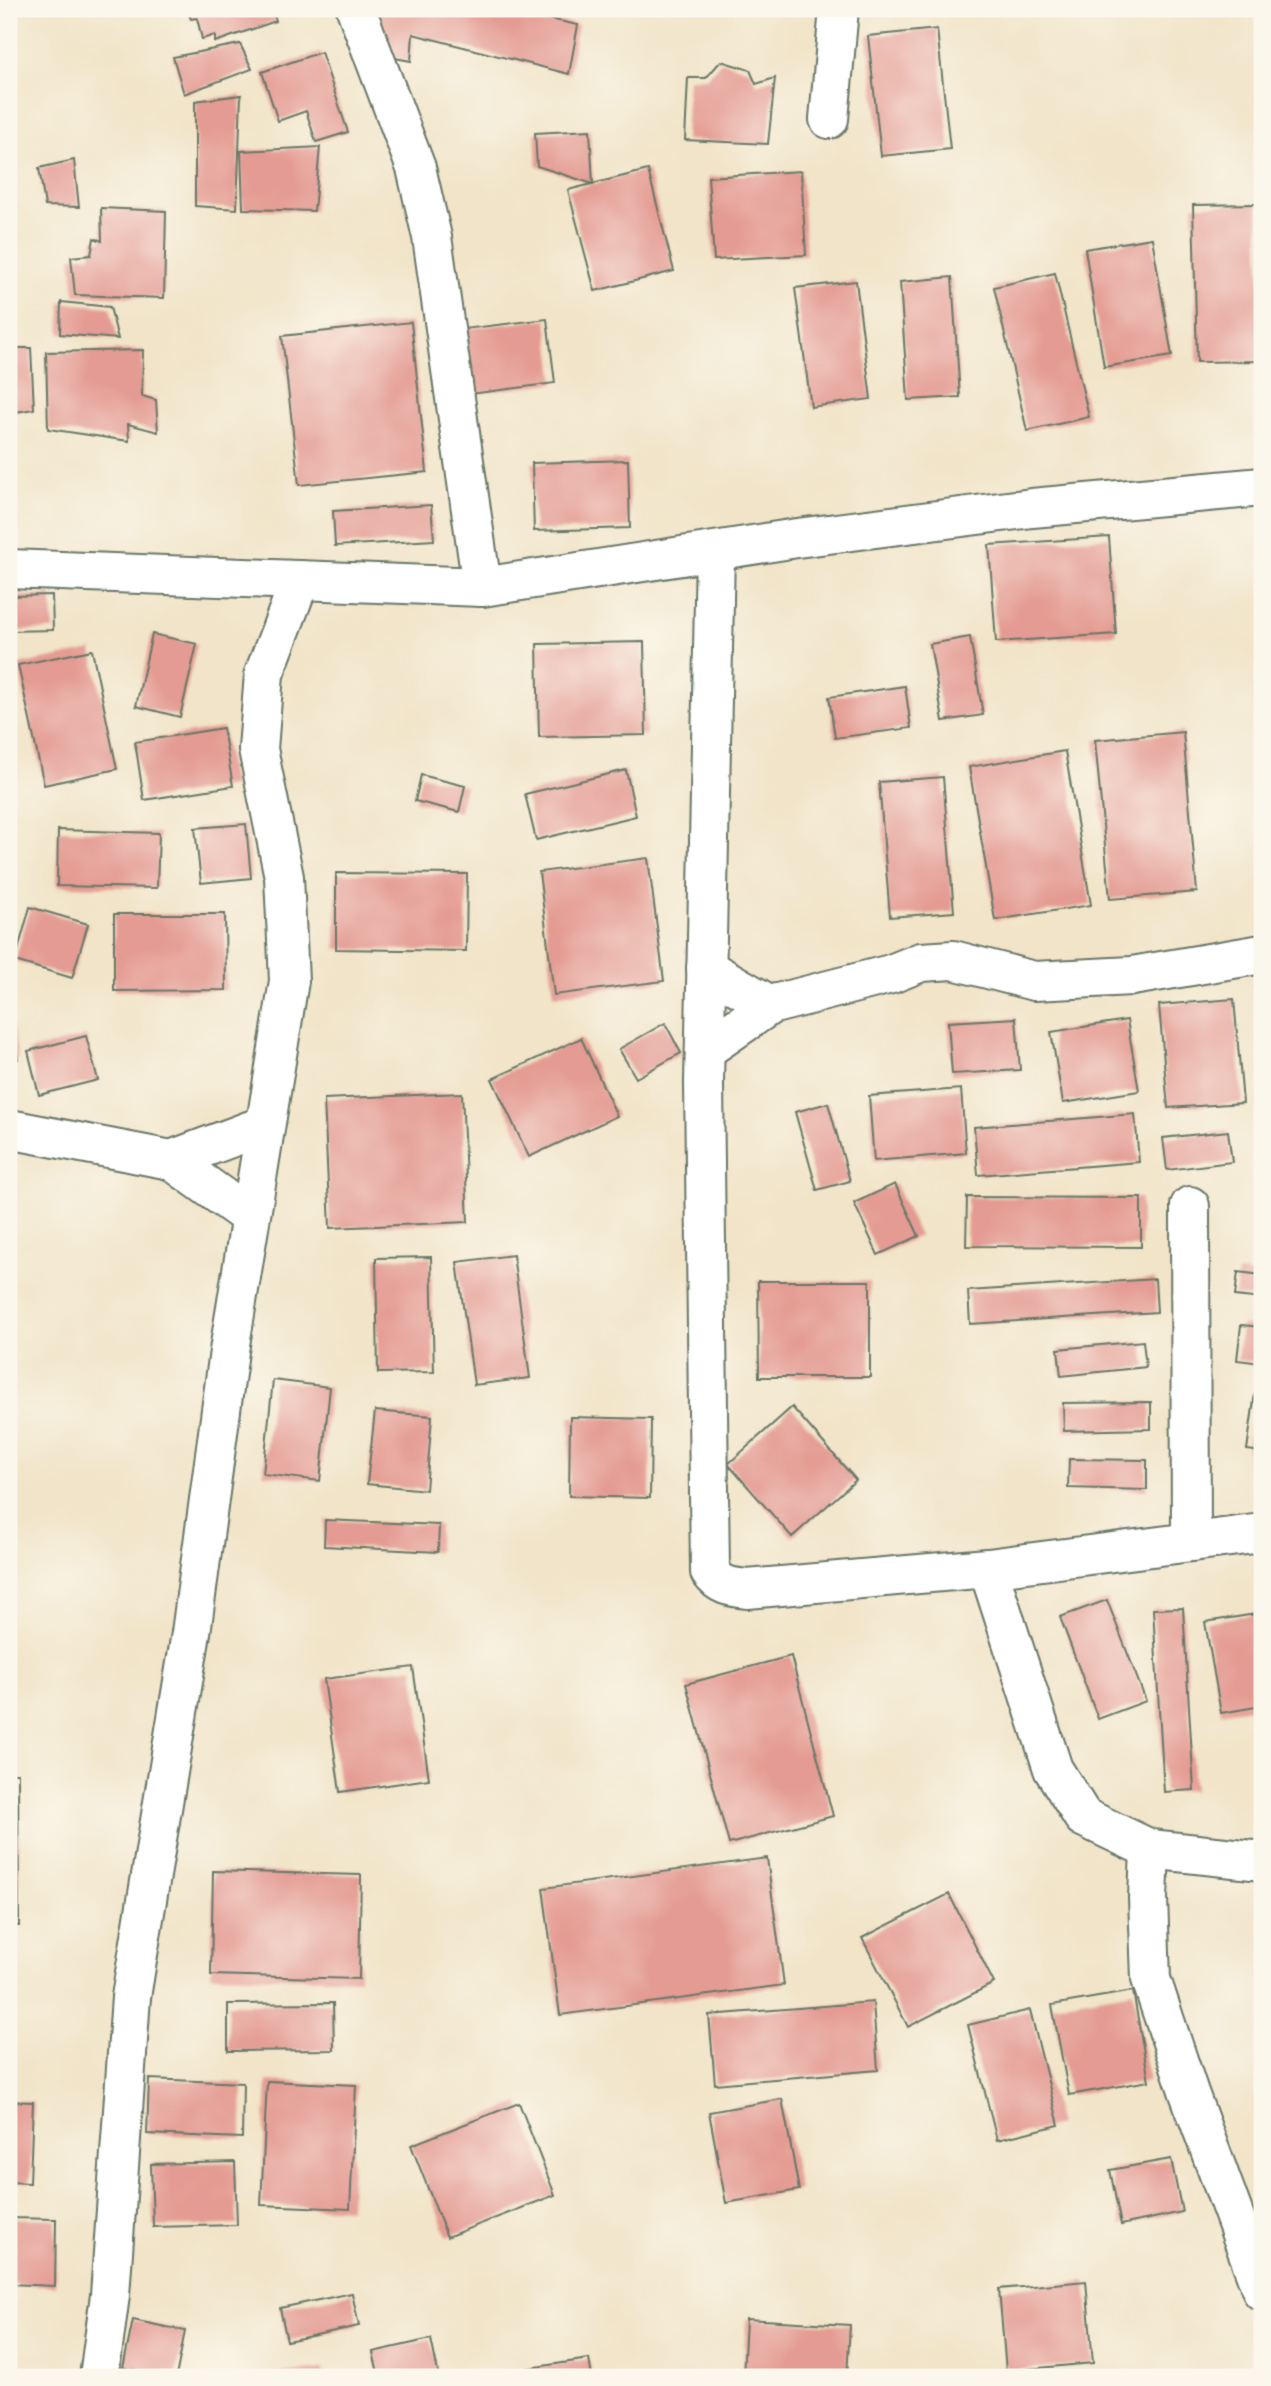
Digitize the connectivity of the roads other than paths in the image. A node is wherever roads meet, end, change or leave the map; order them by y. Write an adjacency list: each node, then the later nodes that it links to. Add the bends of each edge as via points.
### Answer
1 (356, 9): 8 (street, via 415,167 432,237)
2 (839, 9): 3 (street)
3 (829, 119)
4 (1262, 487): 5 (street, via 1032,508)
5 (715, 552): 8 (street); 10 (street)
6 (9, 569): 7 (street)
7 (300, 580): 8 (street); 13 (street, via 264,674 258,749 284,877 289,981)
8 (482, 587)
9 (1262, 954): 11 (street, via 1132,976 1034,981 953,960 921,962)
10 (706, 968): 11 (street); 12 (street)
11 (770, 1005): 12 (street)
12 (705, 1050): 20 (street, via 709,1572 727,1587 747,1589)
13 (265, 1125): 15 (street); 17 (street)
14 (9, 1129): 15 (street)
15 (171, 1160): 17 (street)
16 (1191, 1206): 19 (street)
17 (250, 1217): 24 (street, via 191,1633 131,1997 110,2295)
18 (1262, 1533): 19 (street)
19 (1191, 1542): 20 (street)
20 (988, 1569): 21 (street, via 1054,1769 1083,1817)
21 (1150, 1849): 22 (street); 23 (street, via 1151,1979)
22 (1262, 1861)
23 (1262, 2291)
24 (99, 2377)

